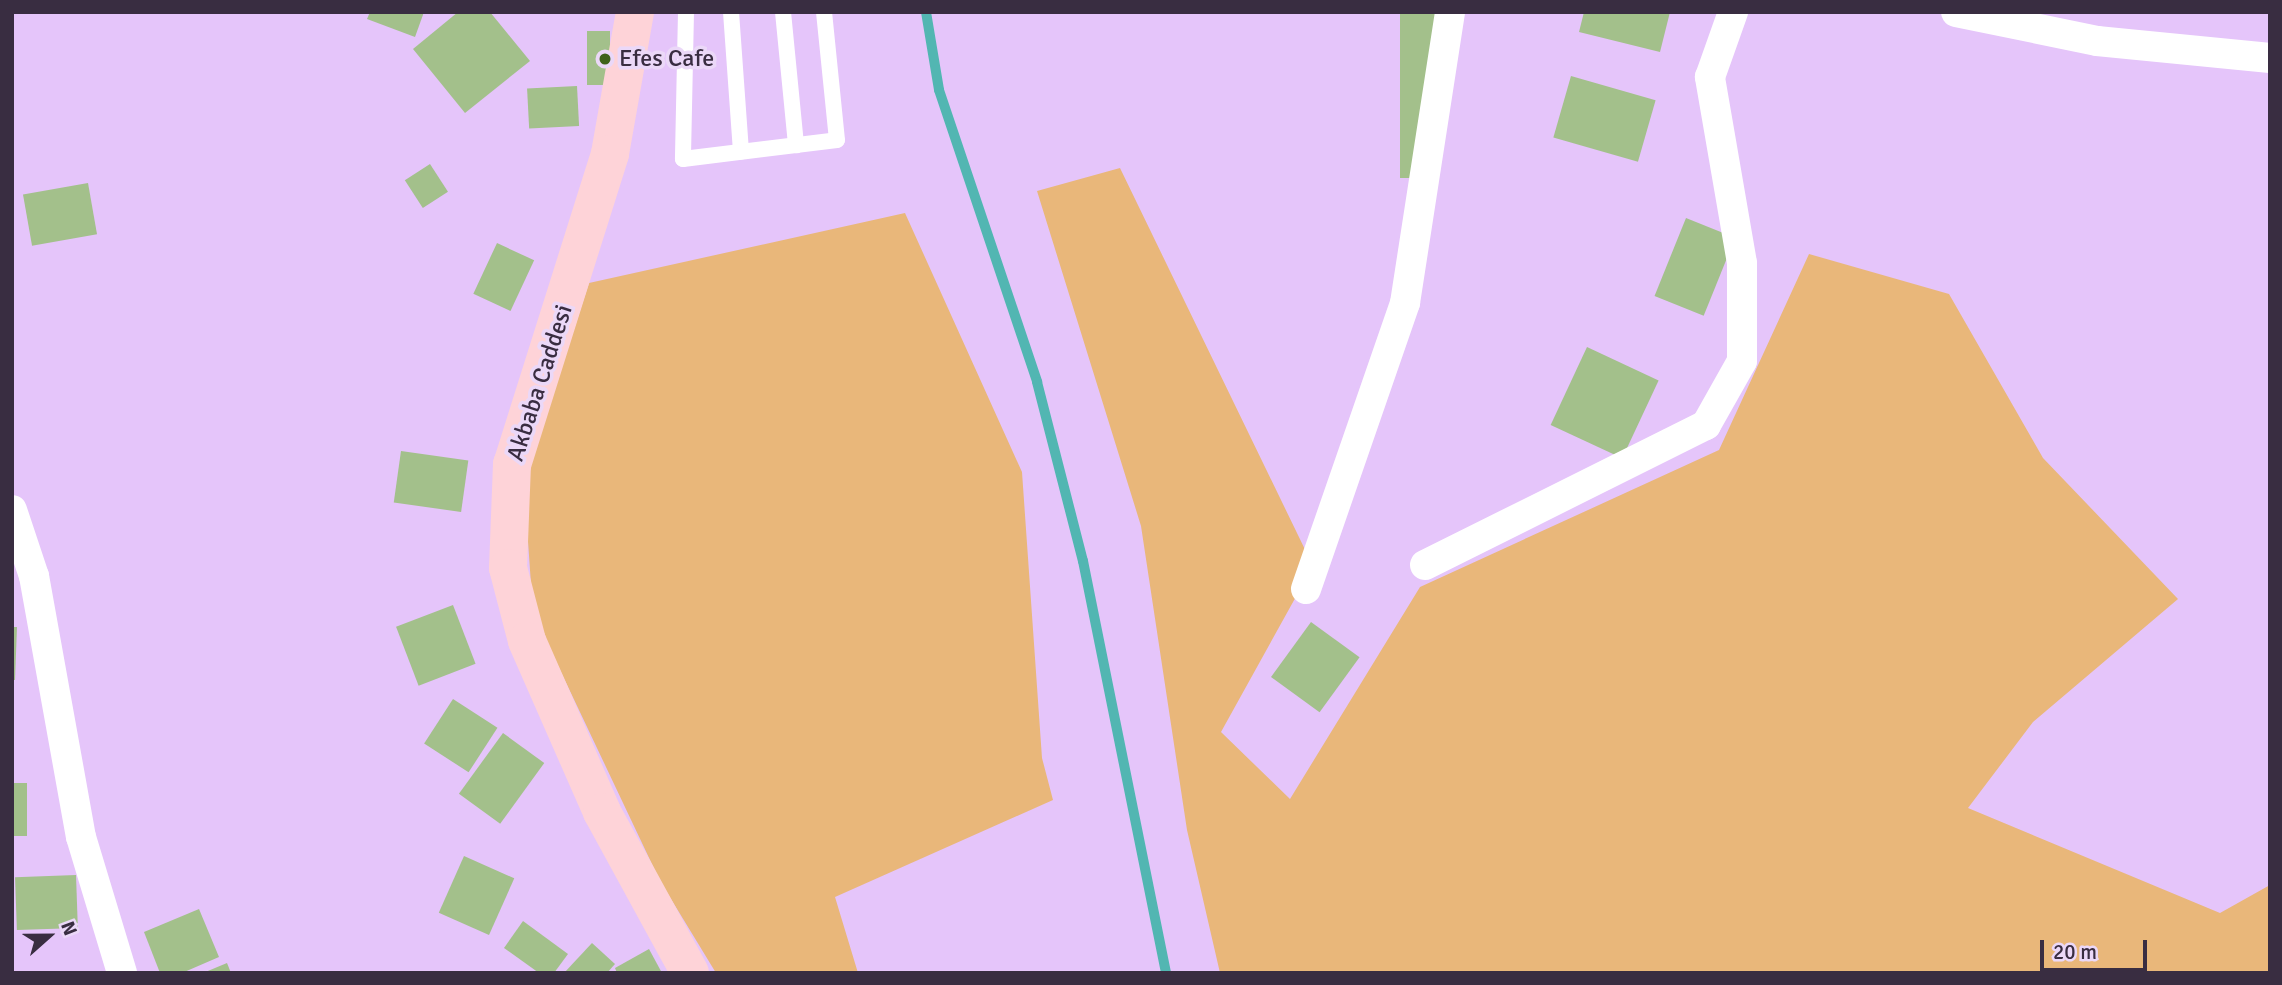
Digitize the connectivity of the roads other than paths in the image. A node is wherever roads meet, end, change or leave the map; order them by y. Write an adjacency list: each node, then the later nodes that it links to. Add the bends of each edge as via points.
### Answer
1 (635, 12): 16 (main road, Akbaba Caddesi, via 610,154 512,464 508,568 527,641 602,812)
2 (686, 12): 11 (lane, via 683,159)
3 (731, 12): 11 (lane)
4 (783, 12): 10 (lane)
5 (824, 12): 10 (lane, via 837,140)
6 (1450, 12): 14 (street, via 1405,303)
7 (1733, 12): 13 (street, via 1710,77 1742,263 1742,361 1706,425)
8 (1956, 12): 9 (street, via 2097,41)
9 (2270, 58)
10 (796, 145): 11 (lane)
11 (741, 152)
12 (12, 509): 15 (street, via 34,576 81,837)
13 (1425, 565)
14 (1306, 589)
15 (122, 973)
16 (690, 973)

